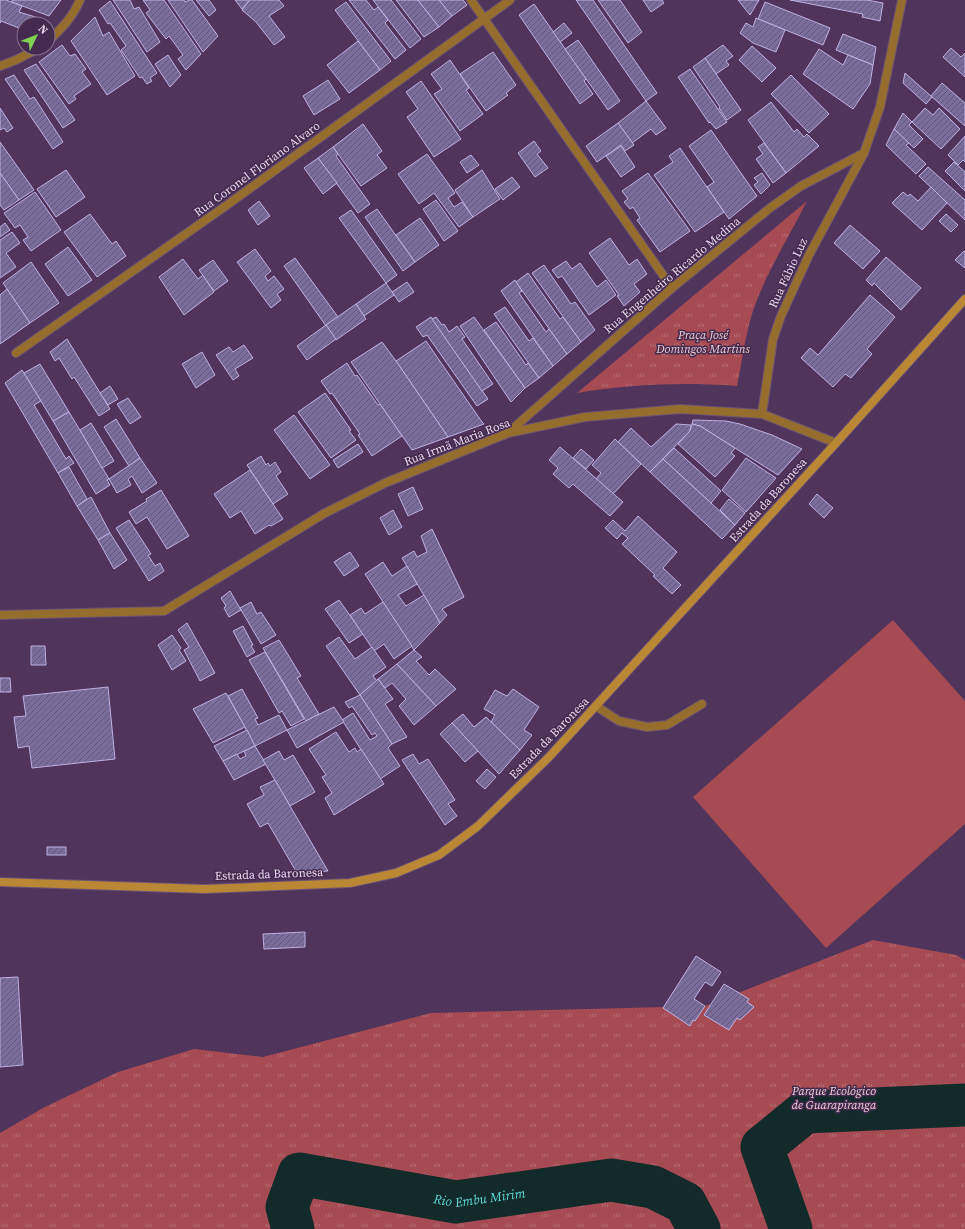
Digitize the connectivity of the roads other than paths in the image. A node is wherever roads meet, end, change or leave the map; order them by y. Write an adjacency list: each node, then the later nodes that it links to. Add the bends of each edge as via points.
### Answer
1 (80, 0): 6 (street, via 75,13)
2 (472, 0): 5 (street)
3 (510, 0): 5 (street, Rua Coronel Floriano Alvaro)
4 (902, 0): 9 (street, via 880,107)
5 (485, 18): 10 (street); 12 (street, Rua Coronel Floriano Alvaro, via 227,205)
6 (56, 34)
7 (24, 56): 8 (street)
8 (0, 66)
9 (864, 153): 10 (street, Rua Engenheiro Ricardo Medina, via 801,186); 13 (street, Rua Fábio Luz, via 809,255 781,316 773,339)
10 (672, 288): 14 (street, Rua Engenheiro Ricardo Medina)
11 (965, 299): 15 (main road, Estrada da Baronesa)
12 (16, 353)
13 (762, 414): 14 (street, Rua Irmã Maria Rosa, via 680,409 637,412 585,417); 15 (street, Rua Irmã Maria Rosa)
14 (508, 433): 16 (street, Rua Irmã Maria Rosa, via 385,483 325,513 164,611)
15 (836, 443): 18 (main road, Estrada da Baronesa)
16 (0, 615)
17 (702, 704): 18 (street, via 667,725 647,727 618,721)
18 (596, 706): 19 (main road, Estrada da Baronesa, via 549,757 478,826 439,855 396,872 350,883 205,889)
19 (0, 882)

